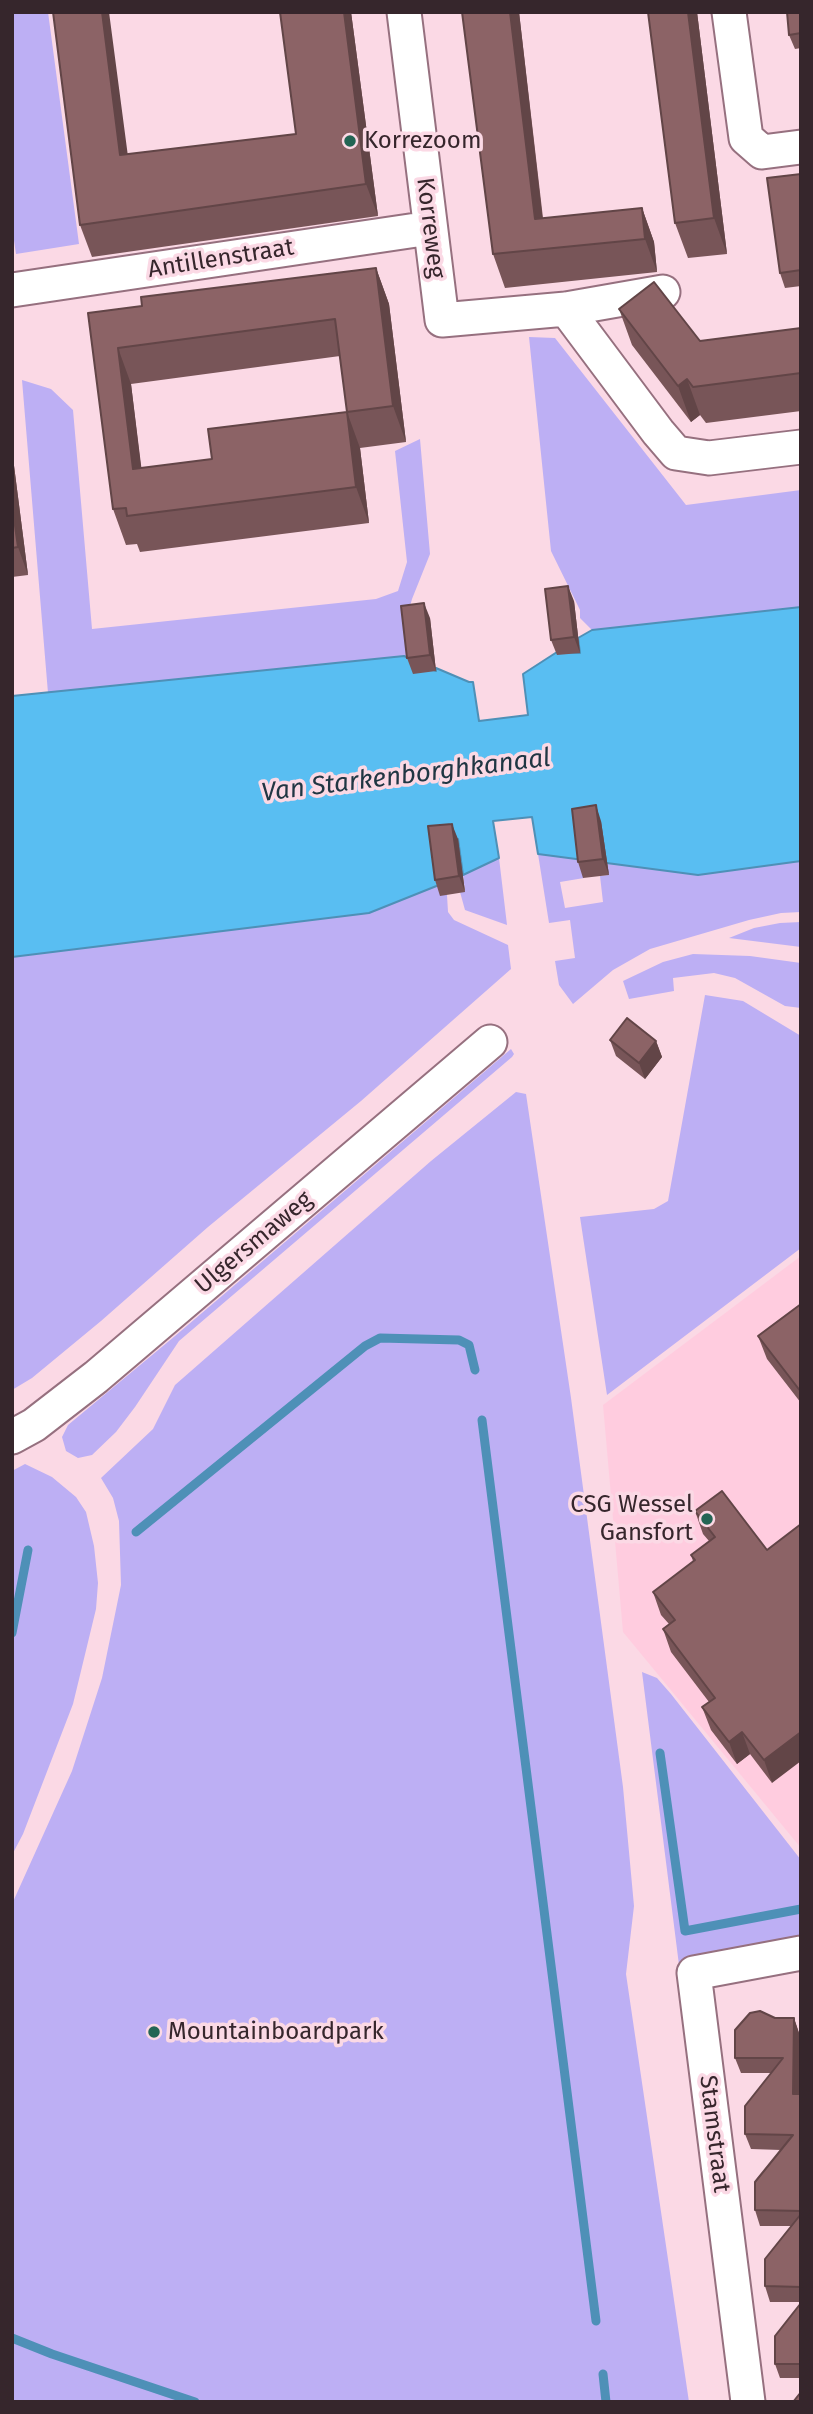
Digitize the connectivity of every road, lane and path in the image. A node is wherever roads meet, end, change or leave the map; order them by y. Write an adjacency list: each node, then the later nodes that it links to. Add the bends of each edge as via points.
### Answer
1 (404, 12): 4 (street, Korreweg)
2 (729, 12): 3 (street, via 746,138 762,152)
3 (801, 147)
4 (430, 228): 5 (street, Antillenstraat); 7 (street, Korreweg, via 442,320)
5 (12, 290)
6 (663, 292): 7 (street)
7 (566, 309): 8 (street, via 676,453 709,458)
8 (801, 447)
9 (490, 1042): 10 (street, Ulgersmaweg, via 96,1377)
10 (12, 1437)
11 (801, 1953): 12 (street, Stamstraat, via 694,1973)
12 (748, 2402)

